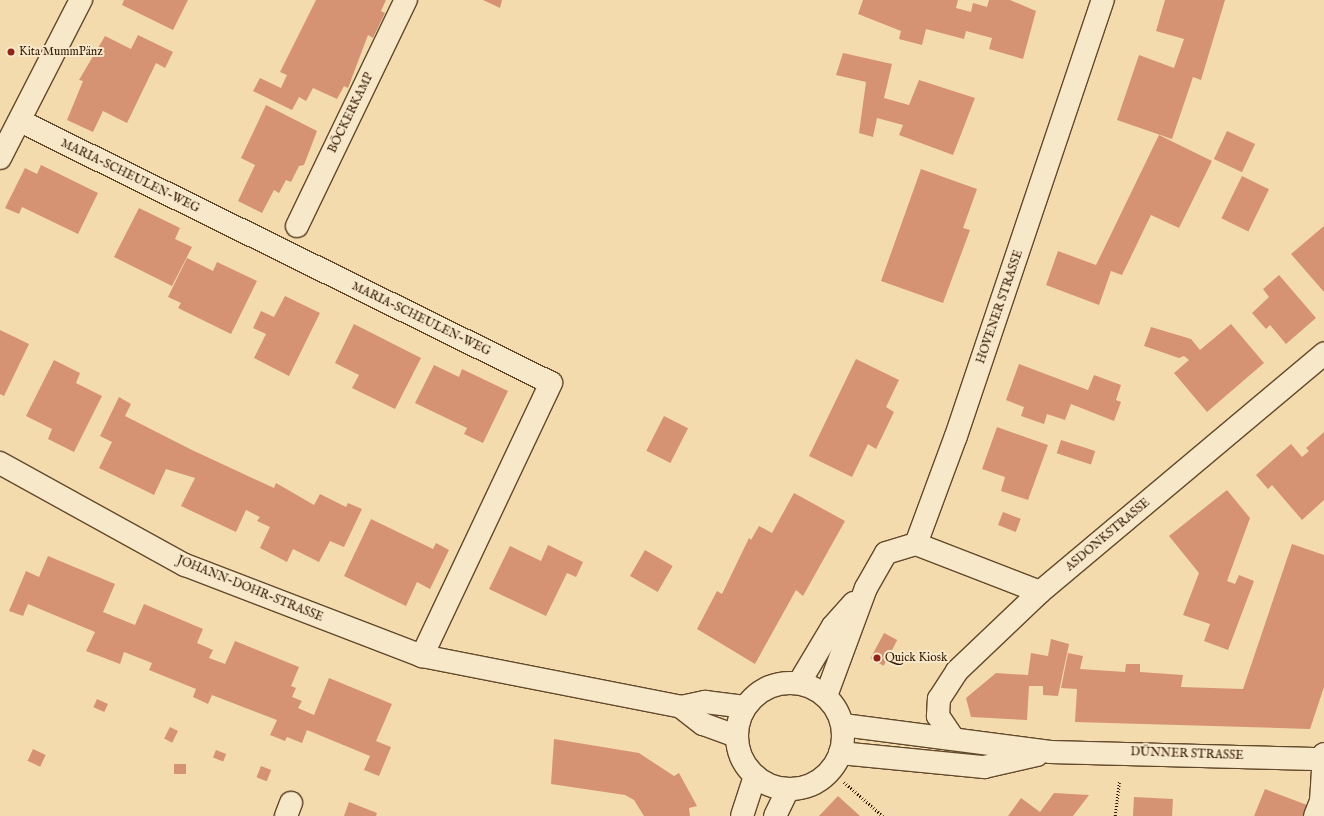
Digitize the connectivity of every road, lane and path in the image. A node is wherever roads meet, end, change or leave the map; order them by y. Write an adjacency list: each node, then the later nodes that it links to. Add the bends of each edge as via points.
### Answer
1 (81, 0): 4 (street)
2 (406, 0): 6 (street, BÖCKERKAMP)
3 (1103, 0): 9 (street, HOVENER STRASSE, via 956,436)
4 (20, 122): 5 (street); 12 (street, MARIA-SCHEULEN-WEG, via 551,383)
5 (0, 158)
6 (297, 226)
7 (1324, 354): 11 (street, ASDONKSTRASSE)
8 (0, 463): 12 (street, JOHANN-DOHR-STRASSE, via 185,565)
9 (916, 544): 10 (street, via 886,553); 11 (street)
10 (866, 588): 13 (street, via 833,626); 14 (street)
11 (1040, 592): 19 (street, ASDONKSTRASSE, via 957,670 938,699 938,716)
12 (422, 656): 15 (street, JOHANN-DOHR-STRASSE)
13 (799, 683): 14 (street); 16 (street, via 778,683 759,692)
14 (826, 696): 17 (street)
15 (681, 707): 16 (street, via 705,702); 18 (street, via 703,724)
16 (744, 707): 18 (street)
17 (842, 725): 19 (street, DÜNNER STRASSE); 21 (street)
18 (736, 736): 24 (street, via 745,765)
19 (953, 738): 20 (street, DÜNNER STRASSE)
20 (1050, 752): 21 (street, DÜNNER STRASSE, via 984,767); 22 (street, DÜNNER STRASSE)
21 (840, 753): 23 (street)
22 (1324, 757): 29 (street, via 1322,801)
23 (829, 772): 25 (street, via 810,785); 28 (path, via 859,792)
24 (755, 776): 25 (street, via 771,786); 26 (street)
25 (788, 789): 27 (street)
26 (742, 816)
27 (775, 816)
28 (883, 816)
29 (1314, 816)

